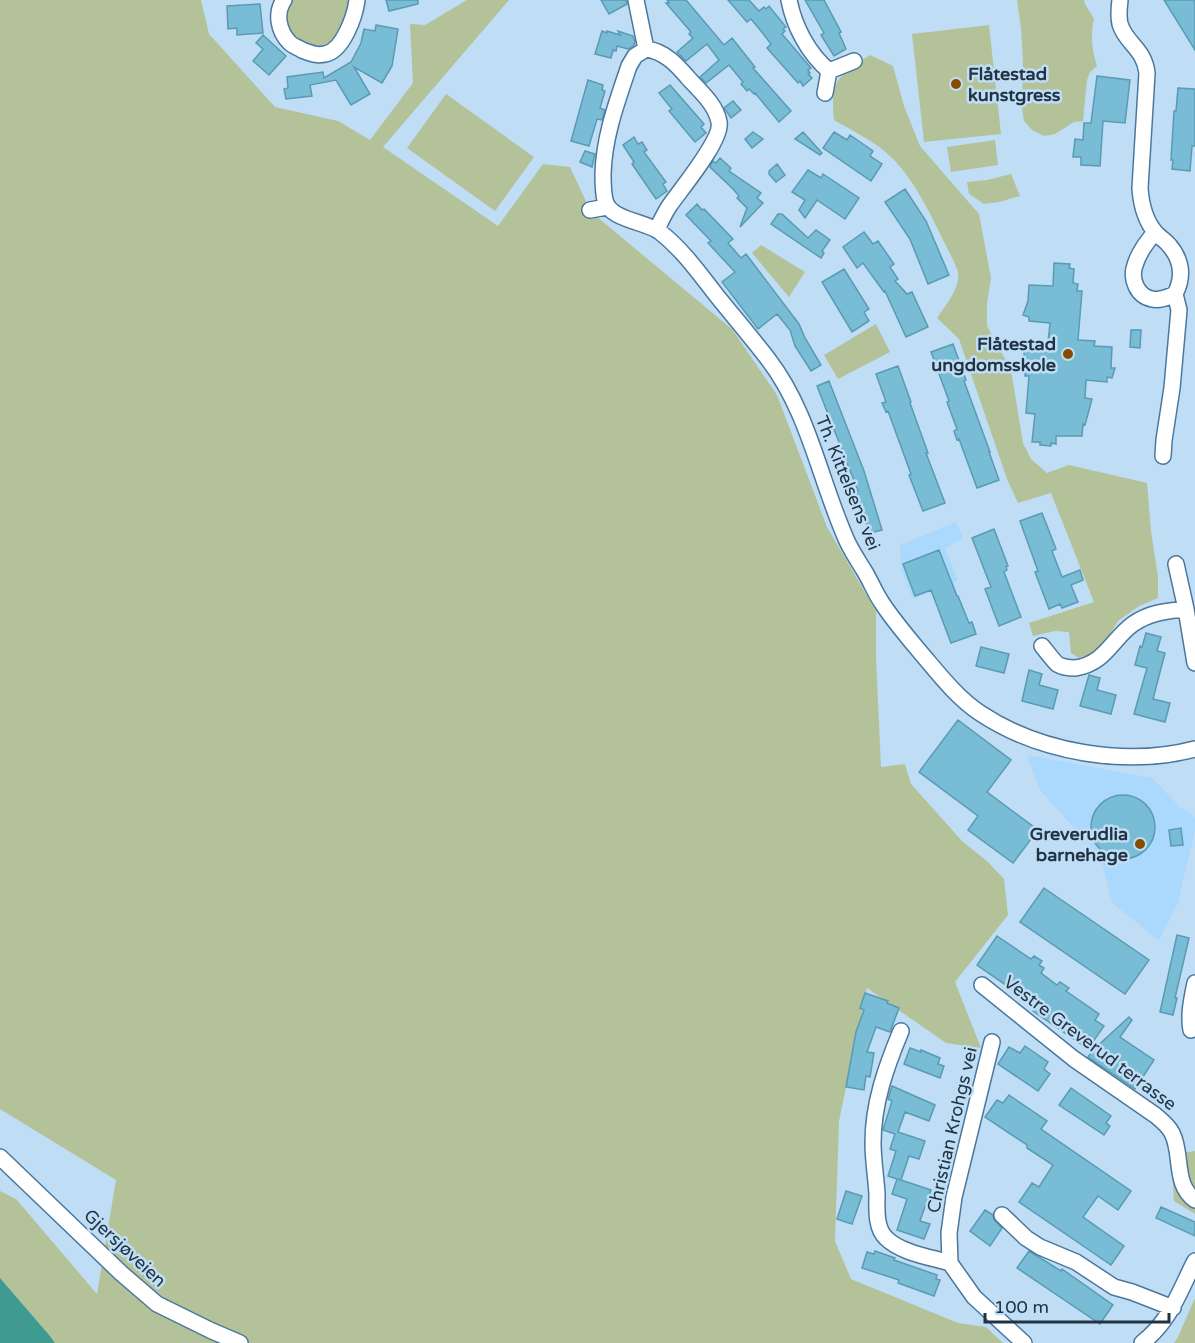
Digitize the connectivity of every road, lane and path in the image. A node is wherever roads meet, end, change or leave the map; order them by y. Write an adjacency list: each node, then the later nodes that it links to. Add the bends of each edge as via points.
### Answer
1 (284, 0): 2 (street, via 279,22 291,44 312,54 325,54 337,48 346,33)
2 (357, 0)
3 (636, 0): 6 (street)
4 (789, 0): 8 (street, via 798,29)
5 (1119, 0): 13 (street, via 1120,24 1146,64 1140,188 1141,202)
6 (646, 49): 10 (street, via 629,66 607,134 603,186); 12 (street, via 667,56 709,101 720,123 709,150)
7 (854, 61): 8 (street)
8 (829, 71): 9 (street)
9 (825, 93)
10 (607, 207): 11 (street); 12 (street, Th. Kittelsens vei)
11 (590, 210)
12 (657, 230): 20 (street, Th. Kittelsens vei, via 685,254 770,362 800,415 848,543 880,601 966,702 1021,734 1089,754 1135,757)
13 (1155, 232): 14 (street, via 1176,255 1181,271); 14 (street, via 1141,250 1133,279 1139,292 1152,299)
14 (1175, 294): 15 (street, via 1179,310)
15 (1163, 456)
16 (1176, 564): 17 (street)
17 (1186, 609): 18 (street, via 1146,616 1088,665 1059,666); 19 (street)
18 (1042, 646)
19 (1195, 663)
20 (1195, 749)
21 (1195, 983): 23 (street)
22 (982, 985): 27 (street, Vestre Greverud terrasse, via 1074,1059 1166,1125 1175,1142 1179,1174 1189,1196)
23 (1191, 1030)
24 (901, 1031): 30 (street, via 875,1112 878,1219 886,1238 906,1251)
25 (992, 1042): 30 (street, Christian Krohgs vei, via 954,1197)
26 (0, 1157): 32 (street, Gjersjøveien, via 157,1304)
27 (1195, 1200)
28 (1002, 1215): 31 (street, via 1040,1247 1076,1262 1114,1287)
29 (1195, 1261): 31 (street)
30 (950, 1263): 33 (street, via 974,1297)
31 (1173, 1308): 34 (street)
32 (240, 1343)
33 (1024, 1343)
34 (1142, 1343)

